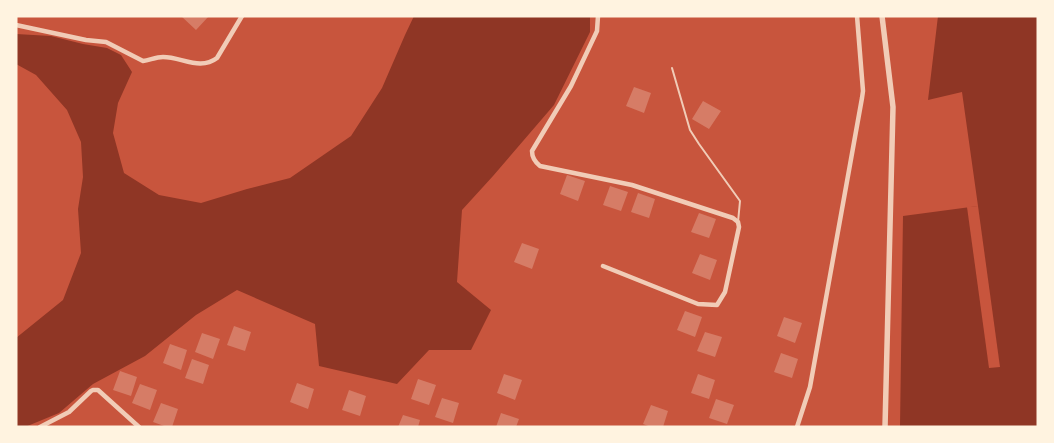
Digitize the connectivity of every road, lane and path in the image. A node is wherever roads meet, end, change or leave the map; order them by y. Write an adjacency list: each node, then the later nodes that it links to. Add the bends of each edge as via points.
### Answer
1 (242, 16): 5 (street, via 217,58 204,64 165,57 143,61 106,42)
2 (598, 16): 7 (street, via 597,31 571,86 532,151 536,162 540,166 632,185)
3 (857, 16): 11 (street, via 862,98 810,387)
4 (882, 16): 12 (street, via 893,107)
5 (16, 24)
6 (672, 68): 7 (lane, via 690,130 740,201)
7 (738, 222): 8 (street, via 725,292 717,304 698,304)
8 (602, 266)
9 (40, 427): 10 (street, via 69,412 93,390 98,390)
10 (139, 427)
11 (797, 427)
12 (885, 427)

